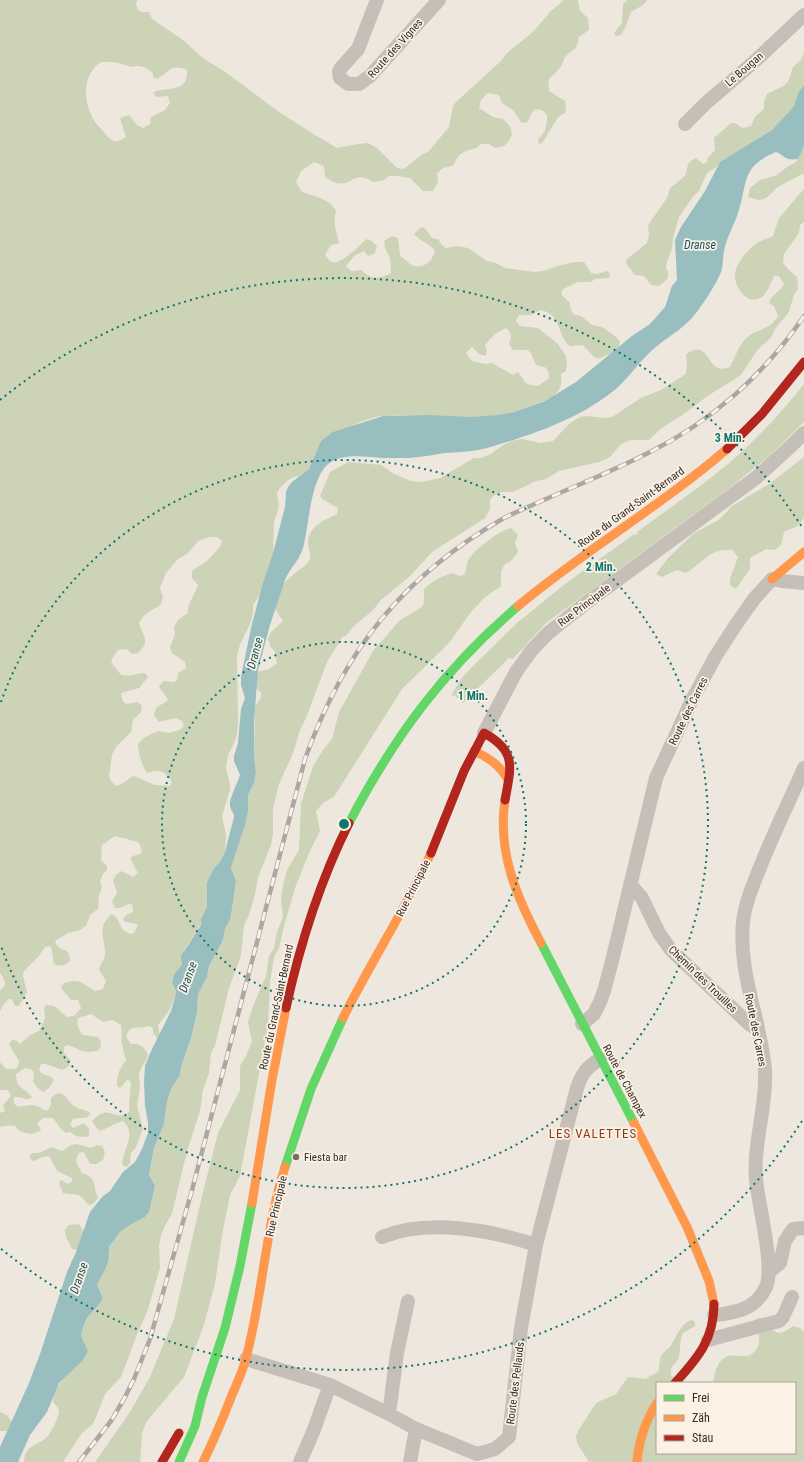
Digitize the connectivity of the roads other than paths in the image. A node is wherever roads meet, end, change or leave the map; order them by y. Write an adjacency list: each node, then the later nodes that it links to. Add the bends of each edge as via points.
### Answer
1 (377, 0): 2 (street, Route des Vignes, via 358,49 340,69 340,78 348,84 359,84 370,76)
2 (439, 0)
3 (804, 15): 4 (street, Le Bougan)
4 (685, 124)
5 (804, 362): 29 (street, Route du Grand-Saint-Bernard, via 767,409 714,460 544,585 492,630 431,694 379,768 339,847 304,936 284,1018 240,1264 222,1337)
6 (804, 433): 10 (street, Rue Principale, via 757,477 547,634 516,672)
7 (804, 552): 8 (street)
8 (772, 578): 9 (street); 14 (street, Route des Carres, via 735,626 691,702 656,778)
9 (804, 583)
10 (484, 733): 11 (street, Rue Principale); 13 (street, Route de Champex, via 496,740 506,751 509,765)
11 (474, 751): 13 (street, via 494,761 501,767); 26 (street, Rue Principale, via 418,881 357,989 311,1089 278,1188)
12 (804, 768): 16 (street, Route des Carres, via 761,864 745,909 743,958)
13 (508, 780): 15 (street, Route de Champex, via 503,817 508,871 523,909)
14 (630, 884): 15 (street, Route des Carres, via 600,1002 594,1014); 16 (street, Chemin des Trouilles, via 642,898 659,933 671,950 749,1024)
15 (582, 1024): 17 (street, Route de Champex)
16 (757, 1027): 21 (street, Route des Carres, via 765,1072 756,1179)
17 (600, 1059): 20 (street, Route des Pellauds, via 585,1070 579,1080); 24 (street, Route de Champex, via 696,1245 714,1297)
18 (804, 1228): 21 (street, via 793,1229 785,1241 780,1263)
19 (382, 1237): 20 (street, via 416,1229 450,1227 483,1231)
20 (536, 1245): 32 (street, Route des Pellauds, via 521,1328 508,1437 495,1449 478,1454)
21 (769, 1272): 24 (street, Route des Carres, via 767,1285 756,1301 741,1310)
22 (792, 1297): 25 (street, via 779,1321)
23 (408, 1301): 31 (street, via 396,1353)
24 (714, 1315): 25 (street, Route de Champex)
25 (708, 1340): 27 (street, Route de Champex, via 697,1359)
26 (246, 1359): 28 (street, Route des Pellauds); 35 (street, Rue Principale)
27 (676, 1382)
28 (330, 1385): 31 (street, Route des Pellauds); 36 (street)
29 (202, 1396): 33 (street, Route du Grand-Saint-Bernard); 34 (street, Route du Grand-Saint-Bernard, via 195,1427)
30 (656, 1406): 38 (street, via 643,1428)
31 (389, 1414): 32 (street, Route des Pellauds)
32 (416, 1429): 37 (street)
33 (162, 1462)
34 (179, 1462)
35 (203, 1462)
36 (300, 1462)
37 (410, 1462)
38 (637, 1462)

